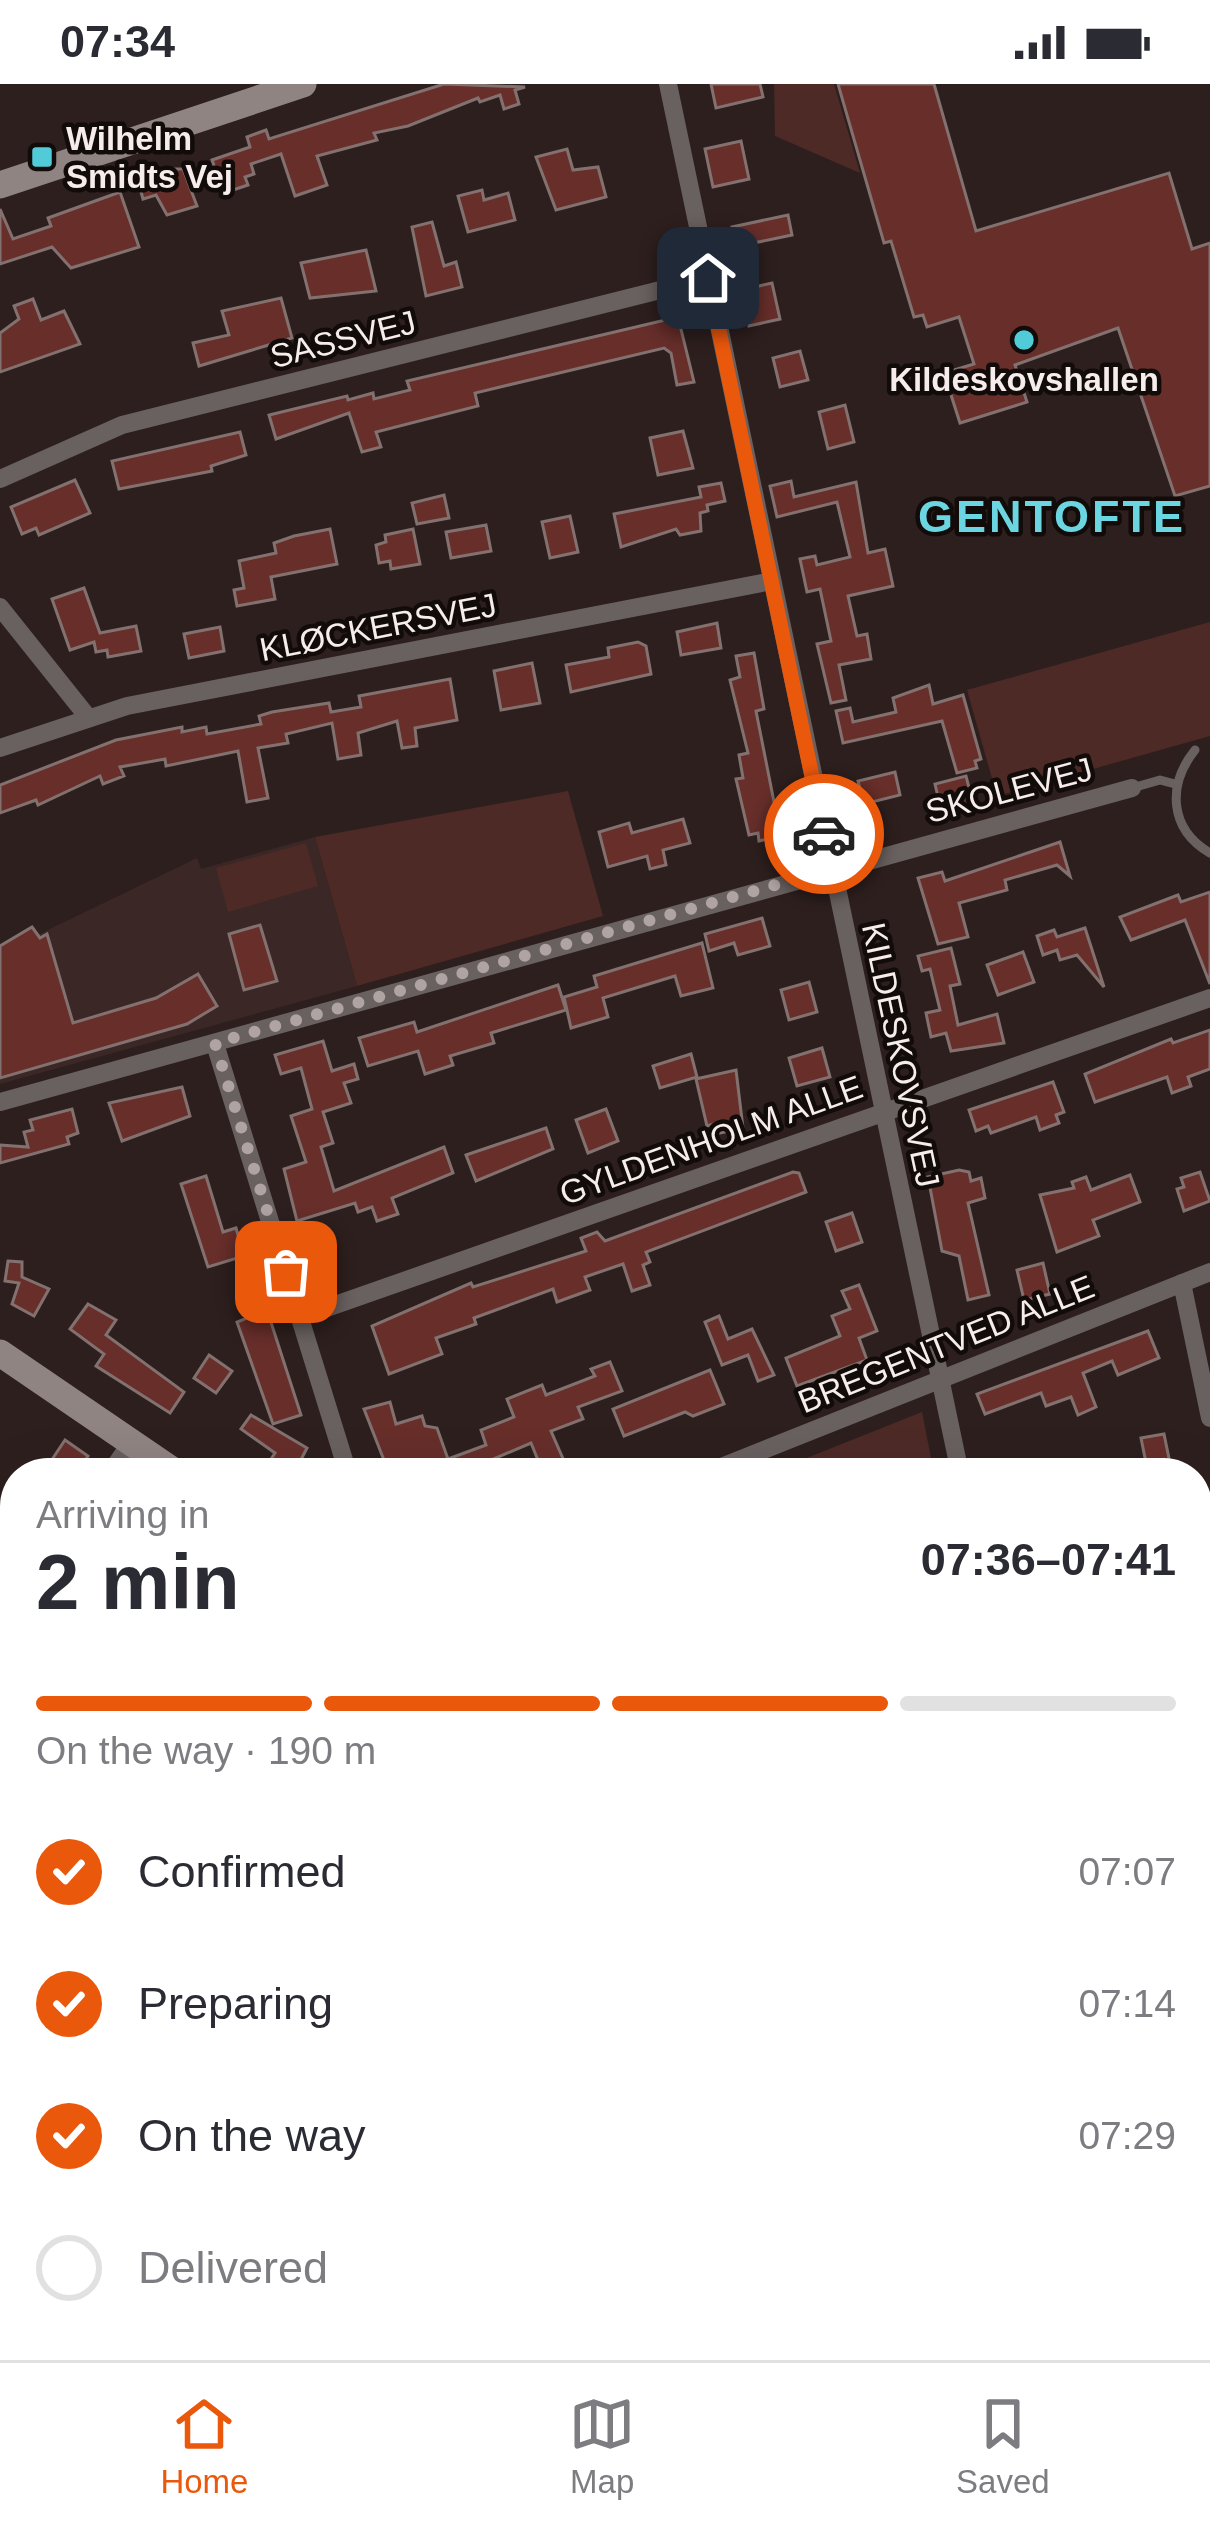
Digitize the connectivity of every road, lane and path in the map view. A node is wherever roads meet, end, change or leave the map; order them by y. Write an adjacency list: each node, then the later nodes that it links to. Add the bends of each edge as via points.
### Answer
1 (303, 84): 3 (street)
2 (668, 84): 4 (street, KILDESKOVSVEJ)
3 (0, 185)
4 (708, 278): 5 (street, SASSVEJ, via 122,425); 6 (street, KILDESKOVSVEJ)
5 (0, 478)
6 (772, 581): 8 (street, KLØCKERSVEJ); 14 (street, KILDESKOVSVEJ)
7 (0, 607): 8 (street)
8 (88, 716): 9 (street, KLØCKERSVEJ)
9 (0, 748)
10 (1195, 750): 11 (lane)
11 (1175, 784): 12 (lane); 13 (lane, via 1182,826)
12 (1132, 788): 14 (street, SKOLEVEJ)
13 (1210, 853)
14 (832, 869): 16 (street, SKOLEVEJ); 18 (street, KILDESKOVSVEJ)
15 (1210, 998): 18 (street, GYLDENHOLM ALLE)
16 (215, 1043): 17 (street, SKOLEVEJ); 21 (street)
17 (0, 1102)
18 (881, 1111): 21 (street, GYLDENHOLM ALLE); 23 (street, KILDESKOVSVEJ)
19 (1210, 1272): 20 (street, BREGENTVED ALLE)
20 (1182, 1283): 23 (street, BREGENTVED ALLE); 24 (street)
21 (301, 1317): 28 (street)
22 (0, 1353): 25 (street)
23 (939, 1377): 29 (street, BREGENTVED ALLE); 30 (street, KILDESKOVSVEJ)
24 (1210, 1418)
25 (131, 1443): 26 (street); 27 (street)
26 (120, 1458)
27 (154, 1458)
28 (343, 1458)
29 (742, 1458)
30 (957, 1458)

